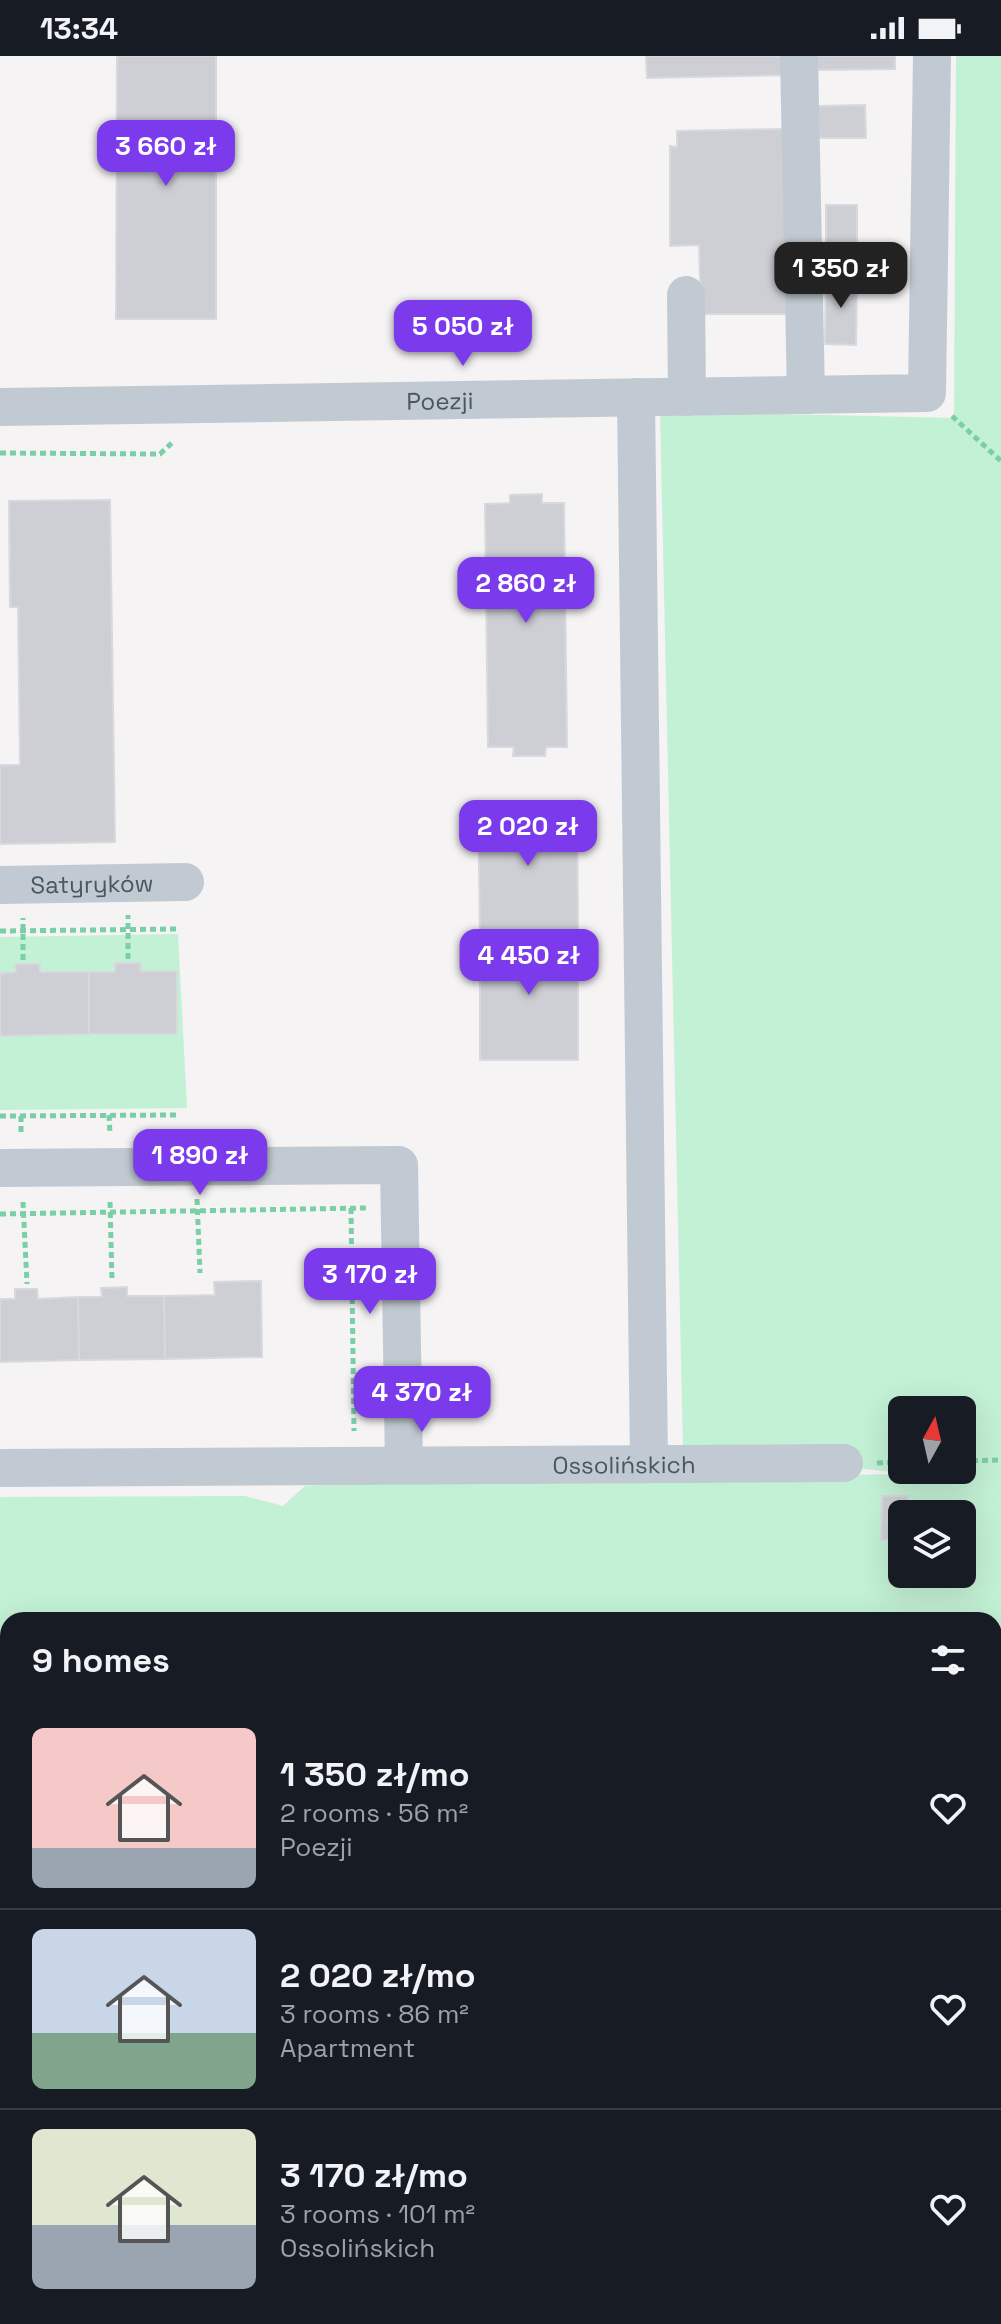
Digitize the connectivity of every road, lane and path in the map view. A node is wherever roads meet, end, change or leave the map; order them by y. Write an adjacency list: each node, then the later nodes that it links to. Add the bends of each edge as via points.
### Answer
1 (799, 56): 5 (street)
2 (932, 56): 4 (street)
3 (686, 295): 7 (street)
4 (927, 393): 5 (street, Poezji); 11 (path)
5 (806, 395): 7 (street, Poezji)
6 (636, 397): 7 (street, Poezji); 8 (street, Poezji); 38 (street)
7 (687, 397)
8 (0, 407)
9 (0, 453): 10 (path)
10 (160, 454)
11 (1001, 461)
12 (185, 882): 13 (street, Satyryków)
13 (12, 897): 18 (path)
14 (128, 906): 16 (path)
15 (177, 929): 16 (path)
16 (128, 930): 18 (path); 19 (path)
17 (0, 931): 18 (path)
18 (23, 931): 20 (path)
19 (128, 959)
20 (23, 960)
21 (178, 1115): 22 (path)
22 (0, 1116)
23 (11, 1180): 31 (path); 39 (street, via 399,1165)
24 (197, 1189): 28 (path)
25 (110, 1196): 29 (path)
26 (351, 1208): 27 (path); 28 (path); 40 (path)
27 (381, 1208)
28 (197, 1211): 29 (path); 32 (path)
29 (111, 1212): 31 (path); 33 (path)
30 (0, 1214): 31 (path)
31 (24, 1214): 34 (path)
32 (200, 1273)
33 (112, 1281)
34 (27, 1284)
35 (1001, 1460): 36 (path)
36 (976, 1461)
37 (844, 1463): 38 (street, Ossolińskich)
38 (649, 1464): 39 (street, Ossolińskich)
39 (404, 1465): 40 (street, Ossolińskich)
40 (355, 1466): 41 (street, Ossolińskich)
41 (0, 1468)

